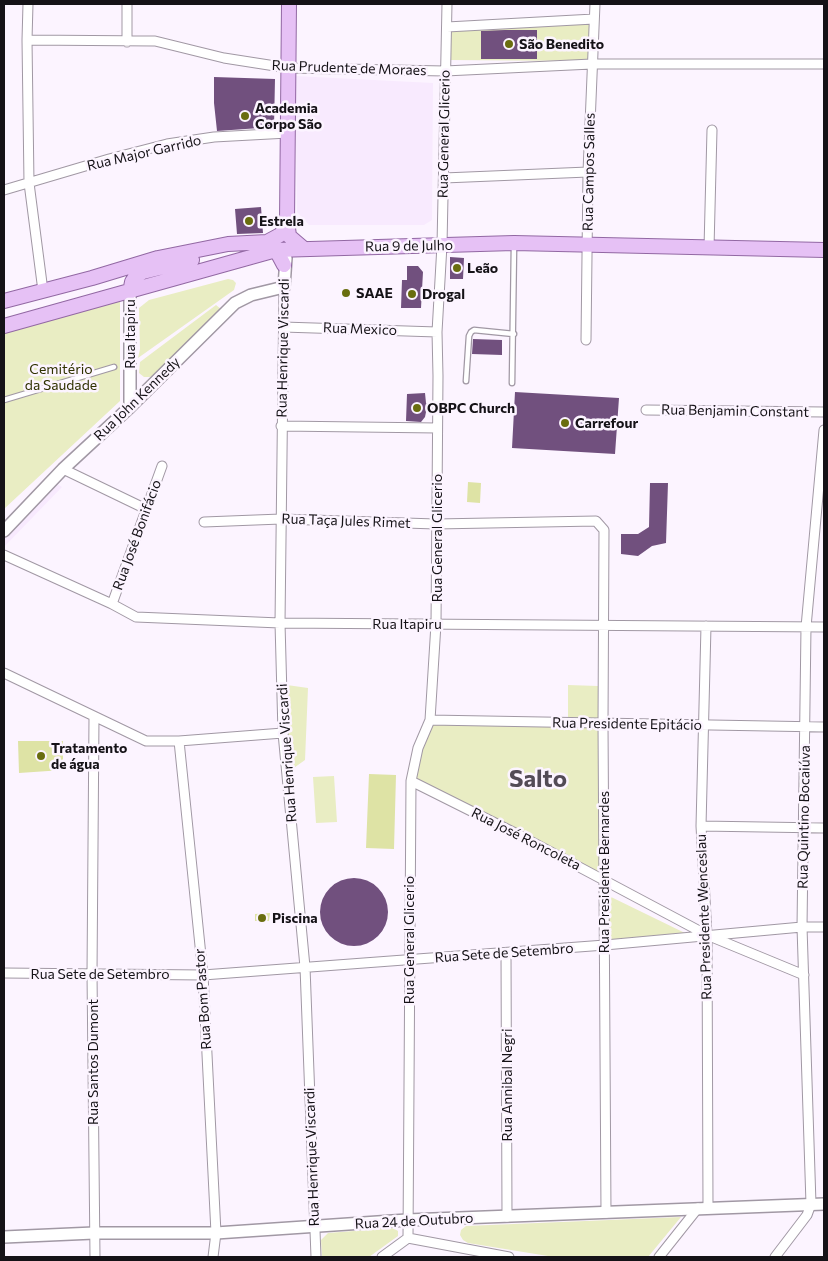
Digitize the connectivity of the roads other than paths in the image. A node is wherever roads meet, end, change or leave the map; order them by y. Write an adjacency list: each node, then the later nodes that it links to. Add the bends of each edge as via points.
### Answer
1 (28, 4): 8 (street)
2 (127, 4): 9 (street)
3 (290, 4): 12 (main road)
4 (447, 4): 7 (street, Rua General Glicerio)
5 (595, 4): 6 (street, Rua Campos Salles)
6 (594, 20): 7 (street); 10 (street, Rua Campos Salles)
7 (447, 27): 13 (street, Rua General Glicerio)
8 (27, 40): 9 (street, Rua Prudente de Moraes); 18 (street)
9 (127, 42): 12 (street, Rua Prudente de Moraes, via 156,41 224,58)
10 (592, 64): 11 (street, Rua Prudente de Moraes); 13 (street, Rua Prudente de Moraes); 16 (street, Rua Campos Salles)
11 (824, 64)
12 (288, 68): 13 (street, Rua Prudente de Moraes); 15 (main road)
13 (445, 71): 17 (street, Rua General Glicerio)
14 (712, 130): 26 (street)
15 (288, 133): 18 (street, Rua Major Garrido, via 214,137 167,144); 20 (main road)
16 (588, 172): 17 (street); 22 (street, Rua Campos Salles)
17 (444, 178): 23 (street, Rua General Glicerio)
18 (29, 183): 19 (street, Rua Major Garrido); 31 (street)
19 (4, 190)
20 (287, 220): 24 (main road, Rua 9 de Julho); 27 (main road, via 289,236)
21 (514, 243): 22 (main road, Rua 9 de Julho); 23 (main road, Rua 9 de Julho); 37 (lane)
22 (588, 244): 26 (main road, Rua 9 de Julho); 38 (street, Rua Campos Salles)
23 (442, 245): 27 (main road, Rua 9 de Julho); 36 (street, Rua General Glicerio)
24 (272, 246): 25 (main road, Rua 9 de Julho); 27 (main road, Rua 9 de Julho); 29 (main road); 32 (main road, Rua 9 de Julho)
25 (211, 247): 31 (main road, Rua 9 de Julho, via 158,258); 32 (main road, via 193,260 143,272 132,282)
26 (709, 248): 28 (main road, Rua 9 de Julho)
27 (297, 249): 29 (street, Rua Henrique Viscardi, via 286,255)
28 (824, 250)
29 (284, 265): 30 (street, Rua Henrique Viscardi)
30 (284, 287): 35 (street, Rua Henrique Viscardi); 42 (street, Rua John Kennedy, via 251,295 235,304)
31 (43, 292): 33 (main road, Rua 9 de Julho)
32 (130, 292): 34 (main road, Rua 9 de Julho); 40 (street, Rua Itapiru)
33 (4, 301)
34 (4, 326)
35 (283, 326): 36 (street, Rua Mexico); 48 (street, Rua Henrique Viscardi)
36 (437, 332): 49 (street, Rua General Glicerio)
37 (514, 334): 41 (lane, via 471,332); 43 (lane)
38 (586, 340)
39 (114, 367): 44 (lane)
40 (130, 371): 42 (street, via 138,381); 45 (street, Rua Itapiru)
41 (466, 381)
42 (154, 383): 45 (street, Rua John Kennedy)
43 (512, 383)
44 (4, 400)
45 (130, 407): 52 (street, Rua John Kennedy)
46 (646, 410): 47 (street, Rua Benjamin Constant)
47 (824, 412)
48 (282, 426): 49 (street); 54 (street, Rua Henrique Viscardi)
49 (437, 428): 56 (street, Rua General Glicerio)
50 (824, 430): 65 (street, Rua Quintino Bocaiúva)
51 (162, 466): 53 (street, Rua José Bonifácio)
52 (63, 469): 53 (street); 58 (street, Rua John Kennedy)
53 (146, 509): 60 (street, Rua José Bonifácio)
54 (281, 518): 55 (street, Rua Taça Jules Rimet); 56 (street, Rua Taça Jules Rimet); 61 (street, Rua Henrique Viscardi)
55 (204, 522)
56 (436, 524): 57 (street, Rua Taça Jules Rimet, via 596,521); 62 (street, Rua General Glicerio)
57 (604, 530): 63 (street, Rua Presidente Bernardes)
58 (4, 531)
59 (4, 555): 60 (street, Rua Itapiru)
60 (112, 604): 61 (street, Rua Itapiru, via 136,617)
61 (280, 623): 62 (street, Rua Itapiru); 74 (street, Rua Henrique Viscardi)
62 (436, 624): 63 (street, Rua Itapiru); 69 (street, Rua General Glicerio)
63 (603, 624): 64 (street, Rua Itapiru); 70 (street, Rua Presidente Bernardes)
64 (706, 626): 65 (street, Rua Itapiru); 71 (street, Rua Presidente Wenceslau)
65 (806, 627): 66 (street, Rua Itapiru); 72 (street, Rua Quintino Bocaiúva)
66 (824, 627)
67 (4, 673): 68 (street)
68 (94, 716): 75 (street, via 146,742); 89 (street, Rua Santos Dumont)
69 (430, 720): 70 (street, Rua Presidente Epitácio); 76 (street, Rua General Glicerio, via 418,748)
70 (604, 723): 71 (street, Rua Presidente Epitácio); 80 (street, Rua Presidente Bernardes)
71 (703, 726): 72 (street, Rua Presidente Epitácio); 77 (street, Rua Presidente Wenceslau)
72 (806, 727): 73 (street, Rua Presidente Epitácio); 78 (street, Rua Quintino Bocaiúva)
73 (824, 727)
74 (283, 733): 75 (street); 87 (street, Rua Henrique Viscardi)
75 (179, 741): 90 (street, Rua Bom Pastor)
76 (411, 780): 80 (street, Rua José Roncoleta); 86 (street, Rua General Glicerio)
77 (701, 826): 78 (street); 83 (street, Rua Presidente Wenceslau)
78 (804, 828): 79 (street); 81 (street, Rua Quintino Bocaiúva)
79 (824, 828)
80 (605, 880): 83 (street, Rua José Roncoleta); 84 (street, Rua Presidente Bernardes)
81 (802, 927): 82 (street, Rua Sete de Setembro); 83 (street, Rua Sete de Setembro); 91 (street, Rua Quintino Bocaiúva)
82 (824, 927)
83 (707, 935): 84 (street, Rua Sete de Setembro); 91 (street, Rua José Roncoleta); 94 (street, Rua Presidente Wenceslau)
84 (605, 945): 85 (street, Rua Sete de Setembro); 95 (street, Rua Presidente Bernardes)
85 (506, 952): 86 (street, Rua Sete de Setembro); 96 (street, Rua Annibal Negri)
86 (409, 960): 87 (street, Rua Sete de Setembro); 97 (street, Rua General Glicerio)
87 (305, 967): 90 (street, Rua Sete de Setembro); 98 (street, Rua Henrique Viscardi)
88 (4, 973): 89 (street, Rua Sete de Setembro)
89 (92, 973): 90 (street, Rua Sete de Setembro); 99 (street, Rua Santos Dumont)
90 (202, 975): 100 (street, Rua Bom Pastor)
91 (804, 975): 92 (street, Rua Quintino Bocaiúva)
92 (811, 1204): 93 (street, Rua 24 de Outubro); 94 (street, Rua 24 de Outubro); 109 (street, via 807,1216)
93 (824, 1204)
94 (703, 1207): 95 (street, Rua 24 de Outubro); 108 (street)
95 (606, 1213): 96 (street, Rua 24 de Outubro)
96 (507, 1217): 97 (street, Rua 24 de Outubro)
97 (407, 1220): 98 (street, Rua 24 de Outubro); 102 (street, Rua General Glicerio)
98 (314, 1226): 100 (street, Rua 24 de Outubro); 105 (street, Rua Henrique Viscardi)
99 (94, 1233): 100 (street, Rua 24 de Outubro); 101 (street, Rua 24 de Outubro); 103 (street, Rua Santos Dumont)
100 (216, 1233): 104 (street, Rua Bom Pastor)
101 (4, 1236)
102 (408, 1238): 106 (street); 107 (street)
103 (94, 1257)
104 (213, 1257)
105 (316, 1257)
106 (382, 1257)
107 (508, 1257)
108 (659, 1257)
109 (775, 1257)

